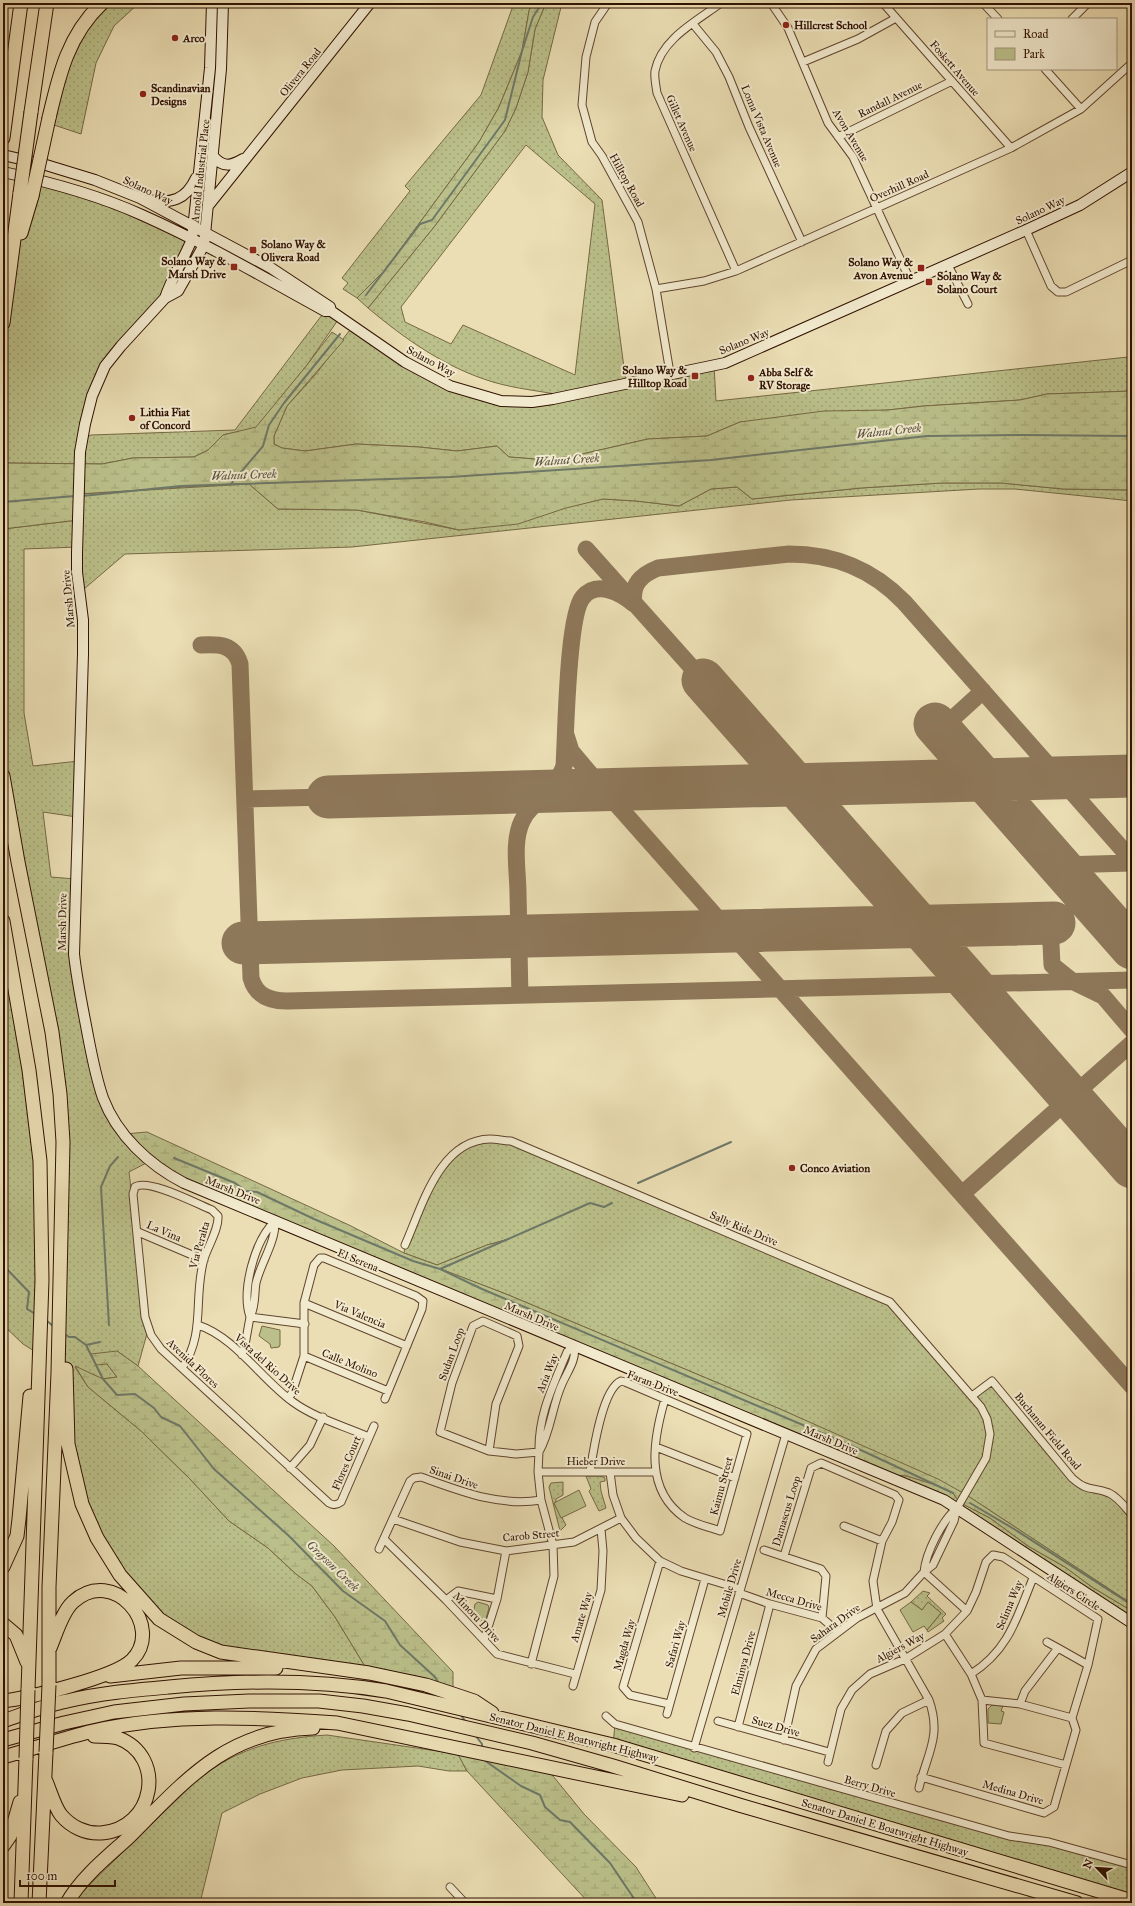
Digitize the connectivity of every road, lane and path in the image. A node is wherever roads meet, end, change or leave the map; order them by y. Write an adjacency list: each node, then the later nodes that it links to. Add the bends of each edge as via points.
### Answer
1 (21, 3): 23 (highway)
2 (47, 3): 31 (highway, bridge, via 31,112)
3 (102, 3): 31 (highway, bridge, via 78,32 66,55)
4 (212, 3): 28 (street, Arnold Industrial Place, via 210,68)
5 (223, 3): 26 (street, Arnold Industrial Place, via 221,69)
6 (370, 3): 27 (street, Olivera Road)
7 (608, 3): 45 (street, Hilltop Road, via 595,22 586,57 582,105 592,142 638,222)
8 (721, 3): 16 (street, Gillet Avenue)
9 (771, 3): 17 (street, Avon Avenue, via 788,28)
10 (883, 3): 13 (street, Foskett Avenue)
11 (983, 3): 14 (street)
12 (1083, 4): 15 (street)
13 (896, 18): 17 (street, via 858,39); 20 (street, Foskett Avenue)
14 (997, 18)
15 (1073, 18)
16 (693, 24): 39 (street, Loma Vista Avenue, via 716,52 729,77); 43 (street, Gillet Avenue, via 670,42 660,55 654,72 657,92)
17 (803, 62): 22 (street, Avon Avenue, via 828,123)
18 (1132, 63): 21 (street, Overhill Road)
19 (1046, 70): 21 (street)
20 (952, 82): 22 (street, Randall Avenue); 24 (street, Foskett Avenue)
21 (1081, 109): 24 (street, Overhill Road)
22 (838, 137): 34 (street, Avon Avenue, via 853,158)
23 (3, 138)
24 (1011, 148): 34 (street, Overhill Road)
25 (3, 155): 32 (street, Solano Way, via 95,180)
26 (213, 156): 27 (street, via 221,164 229,166); 33 (street, Arnold Industrial Place)
27 (248, 156): 33 (street, Olivera Road)
28 (200, 171): 32 (street, via 191,189 177,199 157,201); 35 (street, Arnold Industrial Place)
29 (3, 172): 38 (street, Solano Way, via 89,195 141,214)
30 (1132, 172): 36 (street, Solano Way, via 1080,205)
31 (26, 194): 49 (highway, via 26,217 13,255)
32 (140, 198): 35 (street, Solano Way)
33 (208, 206): 37 (street, Arnold Industrial Place)
34 (878, 208): 39 (street, Overhill Road); 44 (street, Avon Avenue)
35 (194, 226): 37 (street, Solano Way); 38 (street, Arnold Industrial Place)
36 (1026, 230): 41 (street, via 1051,286 1058,292 1066,292); 42 (street, Solano Way)
37 (205, 232): 40 (street, Arnold Industrial Place); 48 (street, Solano Way, via 291,280 330,307)
38 (192, 239): 40 (street, Solano Way); 46 (street, Marsh Drive)
39 (802, 242): 43 (street, Overhill Road)
40 (204, 245): 46 (street, Marsh Drive, via 178,291); 48 (street, Solano Way, via 326,311)
41 (1132, 260)
42 (948, 265): 44 (street, Solano Way); 47 (street)
43 (736, 271): 45 (street, Overhill Road, via 704,281)
44 (910, 280): 50 (street, Solano Way, via 725,363)
45 (656, 289): 50 (street, Hilltop Road)
46 (165, 298): 54 (street, Marsh Drive, via 105,366 92,396 80,452 77,572 83,620 83,654 74,954 97,1078 113,1118 150,1161 169,1175)
47 (968, 304)
48 (331, 311): 50 (street, Solano Way, via 427,375 450,386 501,401 518,403 546,400)
49 (3, 323)
50 (670, 373)
51 (3, 776): 68 (highway, via 52,1032 62,1117 62,1193 69,1212 63,1299)
52 (3, 921): 64 (highway, via 29,1070 40,1161 42,1280)
53 (135, 1187): 55 (street, Avenida Flores, via 133,1194); 57 (street, Via Peralta, via 142,1184 158,1188 216,1212 217,1223)
54 (275, 1221): 59 (street, via 267,1228 249,1277 246,1306); 63 (street, Marsh Drive)
55 (138, 1232): 57 (street, La Vina); 67 (street, Avenida Flores, via 146,1324 155,1342)
56 (405, 1245): 70 (street, Sally Ride Drive, via 438,1170 451,1156 468,1144 489,1139 511,1142 890,1302)
57 (204, 1260): 61 (street, Via Peralta, via 198,1299)
58 (304, 1303): 60 (street, El Serena); 62 (street, Via Valencia); 62 (street, El Serena, via 314,1265 320,1258 416,1296 424,1304)
59 (250, 1317): 60 (street); 65 (street)
60 (305, 1324): 66 (street, El Serena)
61 (198, 1325): 65 (street, Vista del Rio Drive, via 212,1331); 67 (street, Via Peralta, via 192,1351)
62 (407, 1346): 69 (street, El Serena)
63 (574, 1346): 77 (street, Marsh Drive); 81 (street, Aria Way, via 567,1352 544,1409 538,1434)
64 (37, 1355): 105 (highway, via 32,1375 17,1536); 127 (highway)
65 (242, 1355): 71 (street, Vista del Rio Drive)
66 (304, 1356): 69 (street, Calle Molino); 71 (street, El Serena, via 292,1394)
67 (182, 1368): 82 (street, Avenida Flores)
68 (62, 1377): 123 (highway); 128 (highway, via 68,1444 82,1504 97,1538 116,1569 159,1618 196,1642 221,1652)
69 (388, 1391): 72 (street, El Serena)
70 (972, 1396): 90 (street, Sally Ride Drive, via 981,1406 987,1419 989,1448 982,1467); 91 (street, Buchanan Field Road, via 992,1381 1072,1478 1088,1489 1114,1496)
71 (288, 1398): 74 (street, Vista del Rio Drive)
72 (385, 1399)
73 (665, 1399): 76 (street, Faran Drive); 79 (street, via 658,1421); 84 (street, Faran Drive, via 625,1382 617,1383 596,1431)
74 (323, 1417): 78 (street, Vista del Rio Drive); 82 (street, via 310,1444)
75 (374, 1426): 78 (street, Flores Court)
76 (747, 1434): 87 (street, Kaimu Street)
77 (786, 1434): 90 (street, Marsh Drive, via 944,1500); 109 (street, Mobile Drive)
78 (369, 1437): 89 (street, Flores Court, via 341,1502)
79 (656, 1447): 86 (street); 87 (street)
80 (489, 1451): 80 (street, Sudan Loop, via 440,1432 452,1383 473,1326 483,1321 517,1336 519,1346 496,1404); 81 (street, Sudan Loop, via 516,1454)
81 (539, 1452): 83 (street, Aria Way)
82 (290, 1468): 89 (street, Avenida Flores, via 329,1503)
83 (538, 1472): 84 (street, Hieber Drive); 88 (street, Aria Way)
84 (590, 1472): 85 (street, Hieber Drive)
85 (610, 1472): 86 (street, Hieber Drive); 93 (street, Mecca Drive, via 613,1495)
86 (654, 1472): 87 (street, Kaimu Street, via 664,1496 686,1518 720,1531)
87 (734, 1478)
88 (541, 1500): 92 (street, Sinai Drive, via 511,1501 484,1498 417,1477 410,1481); 98 (street, Aria Way)
89 (335, 1505)
90 (956, 1508): 106 (street, Sahara Drive, via 947,1516 926,1560); 116 (street, Marsh Drive)
91 (1132, 1515)
92 (393, 1518): 96 (street, Sinai Drive); 101 (street, Carob Street, via 460,1542)
93 (621, 1518): 95 (street, Carob Street); 104 (street, Mecca Drive, via 636,1538)
94 (844, 1526): 97 (street)
95 (601, 1529): 98 (street, Carob Street, via 574,1542); 129 (street, Amate Way, via 601,1590)
96 (384, 1539): 99 (street, Sinai Drive); 111 (street, Minoru Drive)
97 (882, 1541): 103 (street, Damascus Loop, via 899,1500 895,1495 821,1463 811,1468); 113 (street, Damascus Loop, via 873,1581)
98 (553, 1545): 101 (street, Carob Street); 125 (street, Aria Way, via 554,1576)
99 (379, 1548)
100 (764, 1550): 103 (street)
101 (506, 1551): 110 (street)
102 (993, 1555): 107 (street, Algiers Circle, via 1002,1557); 114 (street, Algiers Way, via 986,1562)
103 (784, 1556): 115 (street, via 821,1568 826,1576)
104 (660, 1561): 108 (street, Mecca Drive); 136 (street, Magda Way, via 623,1686 630,1695)
105 (3, 1567)
106 (924, 1572): 113 (street, Sahara Drive, via 905,1593); 114 (street)
107 (1033, 1578): 126 (street, Algiers Circle, via 1098,1618); 130 (street, Selima Way, via 1010,1635 986,1665)
108 (705, 1579): 109 (street, Mecca Drive); 136 (street, Safari Way)
109 (740, 1591): 112 (street, Mecca Drive); 149 (street, Mobile Drive)
110 (497, 1599): 111 (street, via 458,1591); 120 (street)
111 (446, 1600): 120 (street, Minoru Drive)
112 (770, 1604): 115 (street, Mecca Drive); 144 (street, Elminya Drive)
113 (877, 1609): 118 (street, Sahara Drive); 124 (street)
114 (967, 1610): 119 (street, Algiers Way)
115 (822, 1618): 118 (street, Mecca Drive)
116 (1132, 1623)
117 (3, 1624): 127 (highway, via 16,1635)
118 (838, 1632): 148 (street, Sahara Drive, via 816,1649 796,1686)
119 (946, 1634): 124 (street, Algiers Way); 130 (street)
120 (484, 1640): 125 (street, Minoru Drive, via 497,1654)
121 (1047, 1642): 122 (street)
122 (1058, 1648): 126 (street); 137 (street, via 1025,1691)
123 (48, 1651): 131 (highway, via 72,1602 96,1591 120,1596 130,1602 141,1621 139,1649 133,1659 121,1668); 156 (highway, bridge)
124 (905, 1659): 133 (street); 150 (street, Algiers Way, via 870,1674 852,1690 841,1708)
125 (531, 1664): 129 (street, Minoru Drive)
126 (1088, 1665): 141 (street, Algiers Circle)
127 (29, 1667): 158 (highway, bridge)
128 (369, 1673): 131 (highway, via 263,1668 181,1668); 140 (highway, via 453,1693 474,1701)
129 (575, 1674): 132 (street, Amate Way)
130 (971, 1674): 134 (street)
131 (95, 1678): 135 (highway)
132 (573, 1686)
133 (929, 1700): 153 (street, via 902,1713 886,1731); 155 (street, via 934,1716 935,1733)
134 (982, 1700): 137 (street); 154 (street, via 984,1743)
135 (6, 1702)
136 (669, 1704): 138 (street, Safari Way)
137 (1020, 1704): 141 (street)
138 (667, 1714)
139 (606, 1716): 149 (street, Berry Drive, via 615,1724)
140 (498, 1717): 142 (highway, Senator Daniel E Boatwright Highway, via 386,1691 350,1685 283,1680 219,1682 138,1690 66,1701); 163 (highway, Senator Daniel E Boatwright Highway, via 613,1745)
141 (1072, 1718): 154 (street, Medina Drive, via 1076,1730)
142 (3, 1720)
143 (718, 1721): 144 (street, Suez Drive)
144 (738, 1726): 148 (street, Suez Drive)
145 (376, 1731): 146 (highway, via 337,1723 288,1719 179,1718); 159 (highway); 166 (highway, via 301,1728 260,1736 230,1749 191,1776 86,1879)
146 (74, 1737): 151 (highway); 156 (highway, via 108,1736 119,1739 131,1746 140,1756 148,1770 149,1791 136,1818 123,1828 108,1832 80,1830 60,1814)
147 (3, 1740): 159 (highway, Senator Daniel E Boatwright Highway, via 64,1722 114,1712 184,1704 319,1701 408,1714 532,1743)
148 (784, 1740): 150 (street, Suez Drive)
149 (694, 1748): 161 (street, Berry Drive, via 1008,1836 1049,1842)
150 (829, 1752): 152 (street, Algiers Way)
151 (3, 1757)
152 (828, 1762)
153 (876, 1765)
154 (1066, 1765): 155 (street, Medina Drive, via 1054,1807 1044,1813)
155 (921, 1777): 157 (street)
156 (45, 1779): 165 (highway)
157 (919, 1788)
158 (25, 1789): 160 (highway, via 10,1836); 164 (highway)
159 (739, 1806): 168 (highway, Senator Daniel E Boatwright Highway)
160 (3, 1846)
161 (1132, 1865)
162 (450, 1887): 167 (street)
163 (1132, 1901)
164 (21, 1903)
165 (39, 1903)
166 (67, 1903)
167 (465, 1903)
168 (1077, 1903)

